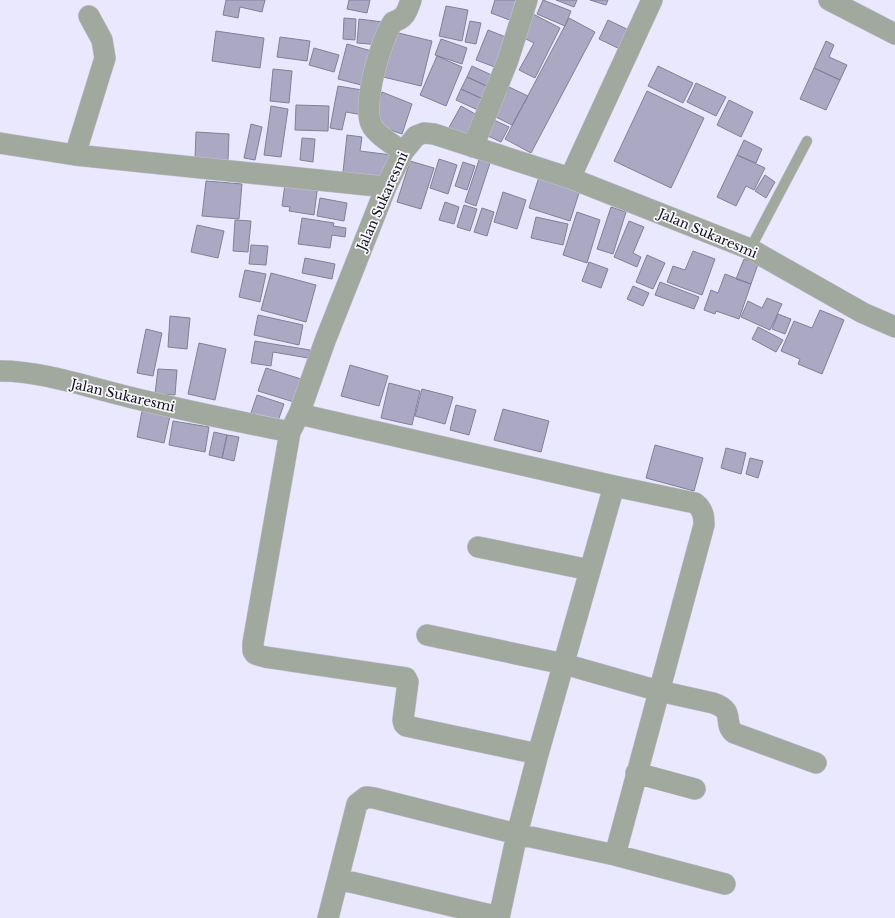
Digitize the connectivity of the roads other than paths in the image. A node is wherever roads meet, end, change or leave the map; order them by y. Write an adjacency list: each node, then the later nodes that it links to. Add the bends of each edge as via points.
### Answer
1 (411, 0): 10 (street, via 405,15 391,24 375,69 368,105 369,118 374,130)
2 (528, 0): 9 (street, via 508,60)
3 (652, 0): 12 (street)
4 (828, 0): 6 (street)
5 (89, 16): 11 (street, via 102,40 105,58)
6 (895, 34)
7 (807, 141): 14 (lane)
8 (0, 143): 11 (street)
9 (473, 147): 10 (street, Jalan Sukaresmi, via 424,133 416,136); 12 (street, Jalan Sukaresmi)
10 (403, 152): 13 (street, Jalan Sukaresmi)
11 (75, 155): 13 (street)
12 (570, 178): 14 (street, Jalan Sukaresmi)
13 (386, 187): 17 (street, Jalan Sukaresmi)
14 (750, 249): 15 (street, Jalan Sukaresmi, via 863,313)
15 (895, 327)
16 (0, 371): 18 (street, Jalan Sukaresmi, via 38,374)
17 (299, 414): 18 (street, Jalan Sukaresmi); 19 (street)
18 (290, 432): 25 (street, via 252,643 255,654 406,678 408,682 403,720 406,726)
19 (614, 486): 21 (street); 24 (street, via 695,503 700,506 704,517 704,525)
20 (478, 547): 21 (street)
21 (590, 570): 23 (street)
22 (427, 635): 23 (street)
23 (564, 664): 24 (street); 25 (street)
24 (659, 691): 26 (street, via 721,706 725,709 730,729 734,733); 27 (street)
25 (538, 754): 29 (street)
26 (816, 763)
27 (636, 773): 28 (street); 30 (street)
28 (694, 789)
29 (517, 834): 30 (street); 31 (street, via 366,797 357,804); 34 (street)
30 (615, 855): 32 (street)
31 (338, 879): 33 (street); 34 (street)
32 (725, 884)
33 (328, 918)
34 (499, 918)

